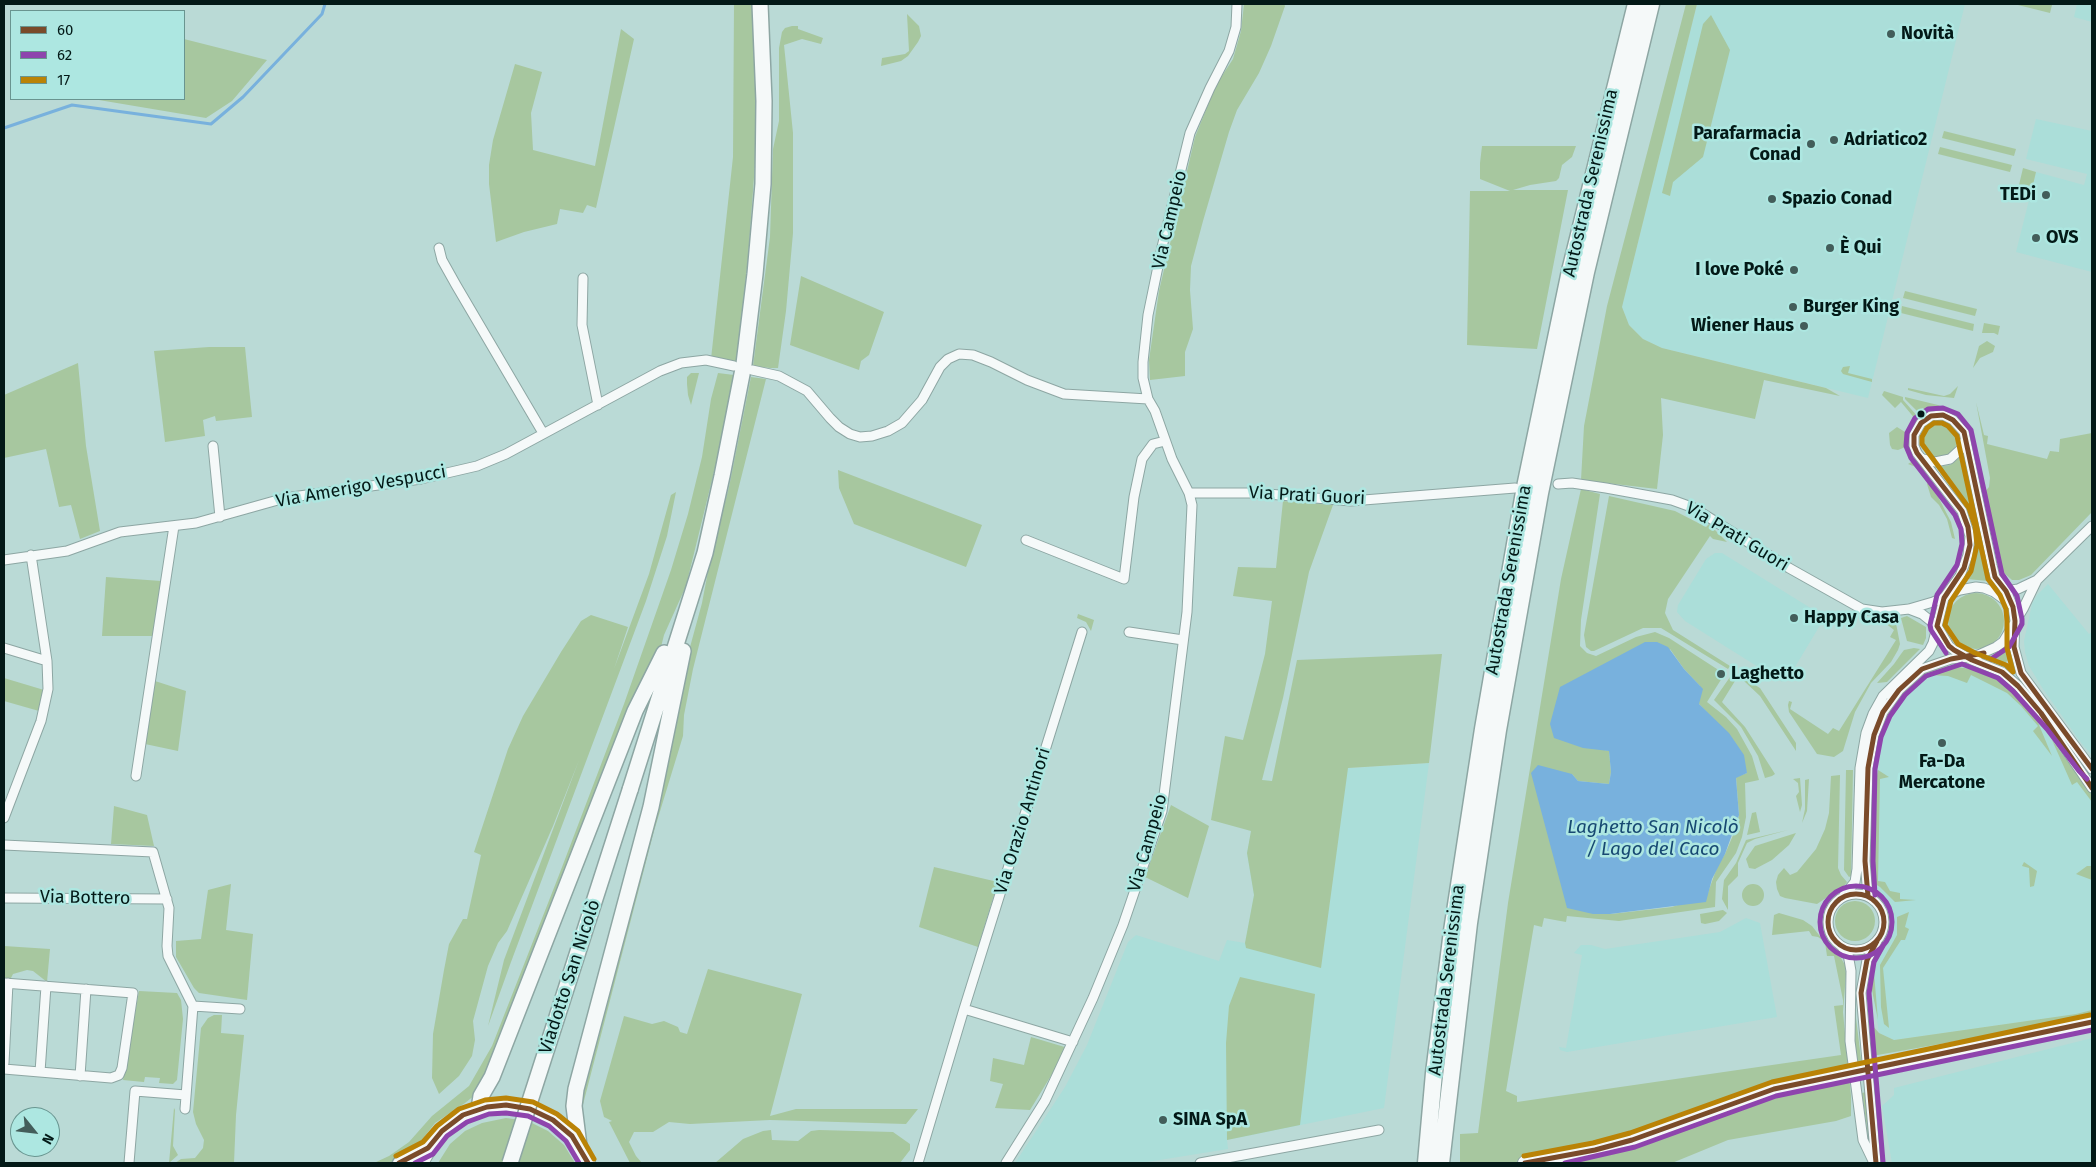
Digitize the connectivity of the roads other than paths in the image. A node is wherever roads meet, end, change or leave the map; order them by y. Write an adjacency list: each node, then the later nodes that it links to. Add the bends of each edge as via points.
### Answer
1 (760, 4): 30 (highway, Viadotto San Nicolò, via 763,184 754,282 744,364 722,476 705,553)
2 (1237, 4): 9 (street, Via Campeio, via 1236,27 1229,51 1190,133 1162,247 1148,314 1143,362)
3 (1636, 4): 81 (highway, Autostrada Serenissima, via 1570,271 1524,492 1452,931)
4 (1651, 4): 66 (highway, Autostrada Serenissima, via 1586,272 1540,493 1495,749)
5 (439, 248): 11 (street, via 456,285)
6 (583, 278): 10 (street, via 582,325)
7 (734, 366): 10 (street, Via Amerigo Vespucci, via 706,360 681,363)
8 (752, 370): 9 (street, via 779,376 807,391 839,427 860,437 888,431 902,423 922,400 948,358 958,354 973,355 1064,394)
9 (1148, 398): 13 (street, Via Campeio)
10 (598, 405): 11 (street, Via Amerigo Vespucci)
11 (543, 433): 19 (street, Via Amerigo Vespucci, via 477,466 411,480 285,498)
12 (1965, 440): 15 (street, via 1950,460 1935,462); 15 (street, via 1964,432 1953,420 1943,415 1931,416 1914,434 1914,446); 26 (street, via 1992,565)
13 (1165, 441): 18 (street, Via Campeio); 22 (street, via 1153,444 1142,459 1124,579)
14 (213, 446): 19 (street)
15 (1924, 459): 27 (street, via 1962,511 1970,545 1964,568)
16 (1558, 484): 29 (street, Via Prati Guori, via 1572,482 1672,500 1694,508 1788,568 1862,609 1882,612)
17 (1515, 488): 18 (street, Via Prati Guori, via 1350,502 1256,493)
18 (1189, 493): 35 (street, Via Campeio, via 1192,505)
19 (220, 517): 20 (street, Via Amerigo Vespucci)
20 (174, 526): 23 (street, Via Amerigo Vespucci, via 120,532 67,551); 44 (street)
21 (2092, 526): 25 (street)
22 (1026, 540)
23 (31, 555): 24 (street, Via Amerigo Vespucci); 38 (street)
24 (4, 560)
25 (2037, 580): 26 (street); 31 (street)
26 (2006, 591): 28 (street)
27 (1944, 598): 28 (street, via 1968,588 1984,588); 29 (street, Via Prati Guori); 32 (street)
28 (2013, 607): 31 (street)
29 (1909, 609): 32 (street)
30 (687, 610): 68 (highway, via 672,632 661,663 635,711 492,1077 481,1096); 71 (highway, via 688,633 661,761 576,1089 574,1106); 76 (highway, Viadotto San Nicolò, bridge)
31 (2016, 622): 37 (street, via 1996,648 1976,656); 40 (street, via 2014,646 2021,673)
32 (1937, 626): 37 (street, via 1949,646); 48 (street, via 1929,651 1884,696 1866,733 1860,768 1857,869 1855,882)
33 (1082, 632): 59 (street, Via Orazio Antinori)
34 (1129, 632): 35 (street)
35 (1183, 640): 61 (street, Via Campeio, via 1162,811 1123,925)
36 (4, 648): 38 (street)
37 (1963, 656): 39 (street, via 2002,672); 49 (street, via 1922,669 1899,690 1882,712 1868,768 1865,861)
38 (47, 661): 46 (street, via 48,689 42,721)
39 (2041, 713): 43 (street); 45 (street)
40 (2079, 753): 41 (street); 42 (street)
41 (2092, 761)
42 (2092, 769)
43 (2092, 773)
44 (136, 776)
45 (2092, 788)
46 (4, 818)
47 (4, 845): 51 (street, via 153,852)
48 (1844, 895): 49 (street, via 1860,893); 53 (street, via 1834,903 1827,917 1830,934)
49 (1868, 896): 52 (street, via 1878,904 1884,918 1882,934)
50 (4, 898): 51 (street, Via Bottero)
51 (167, 899): 57 (street, via 168,956)
52 (1876, 941): 53 (street, via 1860,950); 85 (street, via 1867,960 1861,993)
53 (1842, 947): 85 (street, via 1848,954 1852,970 1850,1041 1863,1140)
54 (6, 983): 55 (street); 62 (street)
55 (46, 986): 56 (street); 64 (street)
56 (86, 989): 65 (street); 65 (street, via 133,993 119,1075 111,1078)
57 (192, 1006): 58 (street); 67 (street)
58 (240, 1009)
59 (964, 1009): 61 (street); 78 (street, Via Orazio Antinori)
60 (2092, 1023): 84 (main road, bridge, via 1774,1089 1686,1122 1595,1150)
61 (1073, 1042): 79 (street, Via Campeio, via 1045,1101)
62 (4, 1063)
63 (4, 1069): 64 (street)
64 (40, 1072): 65 (street)
65 (80, 1076)
66 (1450, 1078): 82 (highway, Autostrada Serenissima); 83 (highway, via 1454,1111)
67 (186, 1095): 69 (street); 73 (street, via 135,1091)
68 (479, 1109): 71 (main road, via 506,1105 535,1111 558,1124); 72 (main road, via 453,1122)
69 (184, 1110)
70 (1379, 1130): 80 (street)
71 (579, 1146): 77 (main road)
72 (428, 1148): 74 (main road); 75 (main road)
73 (129, 1163)
74 (398, 1163)
75 (421, 1163)
76 (510, 1163)
77 (588, 1163)
78 (918, 1163)
79 (1006, 1163)
80 (1200, 1163)
81 (1426, 1163)
82 (1441, 1163)
83 (1449, 1163)
84 (1525, 1163)
85 (1875, 1163)

